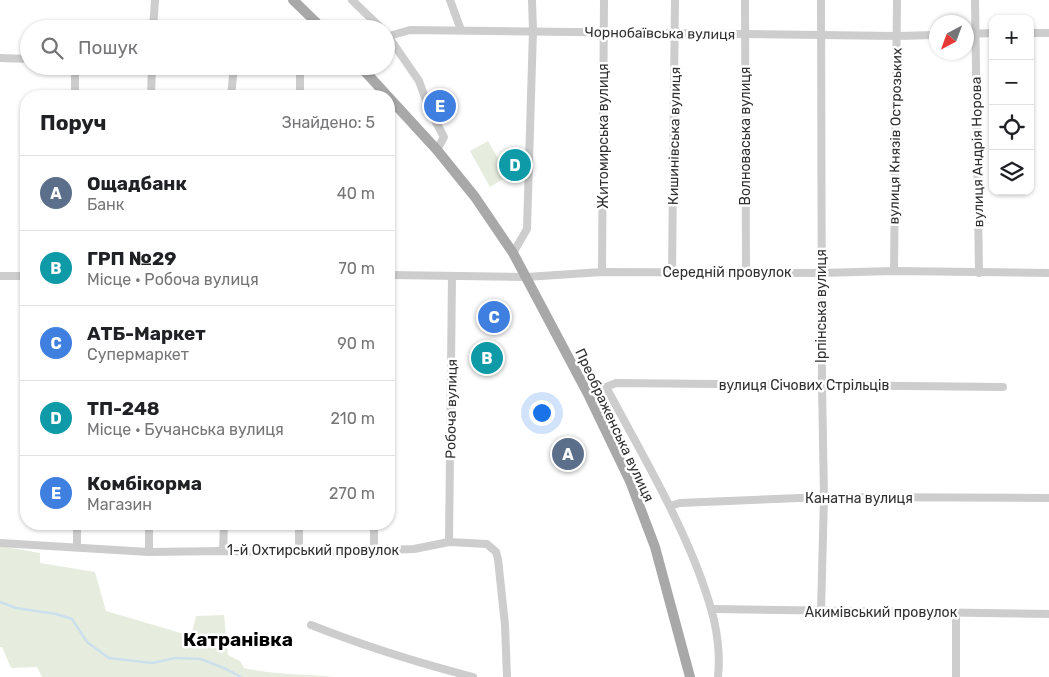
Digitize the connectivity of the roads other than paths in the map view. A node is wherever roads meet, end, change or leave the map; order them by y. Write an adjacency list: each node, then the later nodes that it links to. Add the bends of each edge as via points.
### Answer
1 (155, 0): 13 (street)
2 (293, 0): 14 (main road)
3 (352, 0): 15 (street)
4 (450, 0): 16 (street)
5 (532, 0): 17 (street)
6 (604, 0): 18 (street, Житомирська вулиця)
7 (675, 0): 19 (street, Кишинівська вулиця)
8 (745, 0): 20 (street, Волноваська вулиця)
9 (821, 0): 26 (street, Ірпінська вулиця)
10 (897, 0): 28 (street, вулиця Князів Острозьких)
11 (975, 0): 12 (street, вулиця Андрія Норова)
12 (973, 15)
13 (154, 20)
14 (314, 20)
15 (373, 20)
16 (461, 30): 17 (street, Чорнобаївська вулиця); 23 (street, Чорнобаївська вулиця, via 410,30)
17 (533, 30): 18 (street, Чорнобаївська вулиця); 45 (street, via 527,229)
18 (603, 33): 19 (street, Чорнобаївська вулиця); 48 (street, Житомирська вулиця)
19 (675, 33): 20 (street, Чорнобаївська вулиця); 49 (street, Кишинівська вулиця)
20 (745, 33): 26 (street, Чорнобаївська вулиця); 46 (street, Волноваська вулиця)
21 (1034, 33): 22 (street)
22 (1049, 33)
23 (395, 34)
24 (974, 34): 25 (street)
25 (989, 34)
26 (820, 35): 28 (street, Чорнобаївська вулиця); 50 (street, Ірпінська вулиця)
27 (929, 35): 28 (street, Чорнобаївська вулиця)
28 (897, 36): 47 (street, вулиця Князів Острозьких)
29 (395, 47): 44 (street, via 419,81 444,137)
30 (0, 58): 31 (street)
31 (20, 59)
32 (972, 60): 51 (street, вулиця Андрія Норова)
33 (75, 75): 38 (street)
34 (152, 75): 39 (street)
35 (233, 75): 40 (street)
36 (299, 75): 41 (street)
37 (368, 75): 42 (main road, Преображенська вулиця)
38 (75, 90)
39 (151, 90)
40 (232, 90)
41 (300, 90)
42 (382, 90)
43 (395, 104): 44 (main road, Преображенська вулиця)
44 (438, 150): 45 (main road, Преображенська вулиця)
45 (513, 253): 57 (main road, Преображенська вулиця)
46 (746, 271): 49 (street, Середній провулок); 50 (street, Середній провулок)
47 (894, 271): 50 (street, Середній провулок); 51 (street, Середній провулок)
48 (602, 272): 49 (street, Середній провулок); 57 (street, Середній провулок)
49 (672, 272)
50 (821, 273): 58 (street, Ірпінська вулиця)
51 (979, 273): 52 (street, Середній провулок)
52 (1049, 273)
53 (395, 275): 56 (street, Середній провулок)
54 (0, 276): 55 (street)
55 (20, 276)
56 (452, 276): 57 (street, Середній провулок); 68 (street, Робоча вулиця)
57 (526, 276): 82 (main road, Преображенська вулиця, via 630,481 655,547)
58 (822, 385): 59 (street, вулиця Січових Стрільців); 60 (street, Ірпінська вулиця); 62 (street, вулиця Січових Стрільців, via 616,383 606,387)
59 (1003, 386)
60 (824, 497): 61 (street, Канатна вулиця); 62 (street, Канатна вулиця); 76 (street, Ірпінська вулиця)
61 (1049, 498)
62 (670, 506): 75 (street)
63 (77, 530): 70 (street)
64 (149, 530): 73 (street)
65 (224, 530): 71 (street)
66 (299, 530): 74 (street)
67 (374, 530): 72 (street)
68 (449, 542): 72 (street, 1-й Охтирський провулок, via 414,549); 81 (street, 1-й Охтирський провулок, via 487,544 496,552 505,625)
69 (0, 543): 70 (street, 1-й Охтирський провулок)
70 (77, 547): 73 (street, 1-й Охтирський провулок)
71 (223, 551): 73 (street, 1-й Охтирський провулок); 74 (street, 1-й Охтирський провулок)
72 (374, 551): 74 (street, 1-й Охтирський провулок)
73 (149, 552)
74 (299, 553)
75 (713, 609): 76 (street, Акимівський провулок); 83 (street)
76 (822, 612): 77 (street, Акимівський провулок)
77 (956, 612): 78 (street, Акимівський провулок); 84 (street)
78 (1049, 614)
79 (311, 625): 80 (street)
80 (473, 677)
81 (507, 677)
82 (690, 677)
83 (718, 677)
84 (956, 677)

